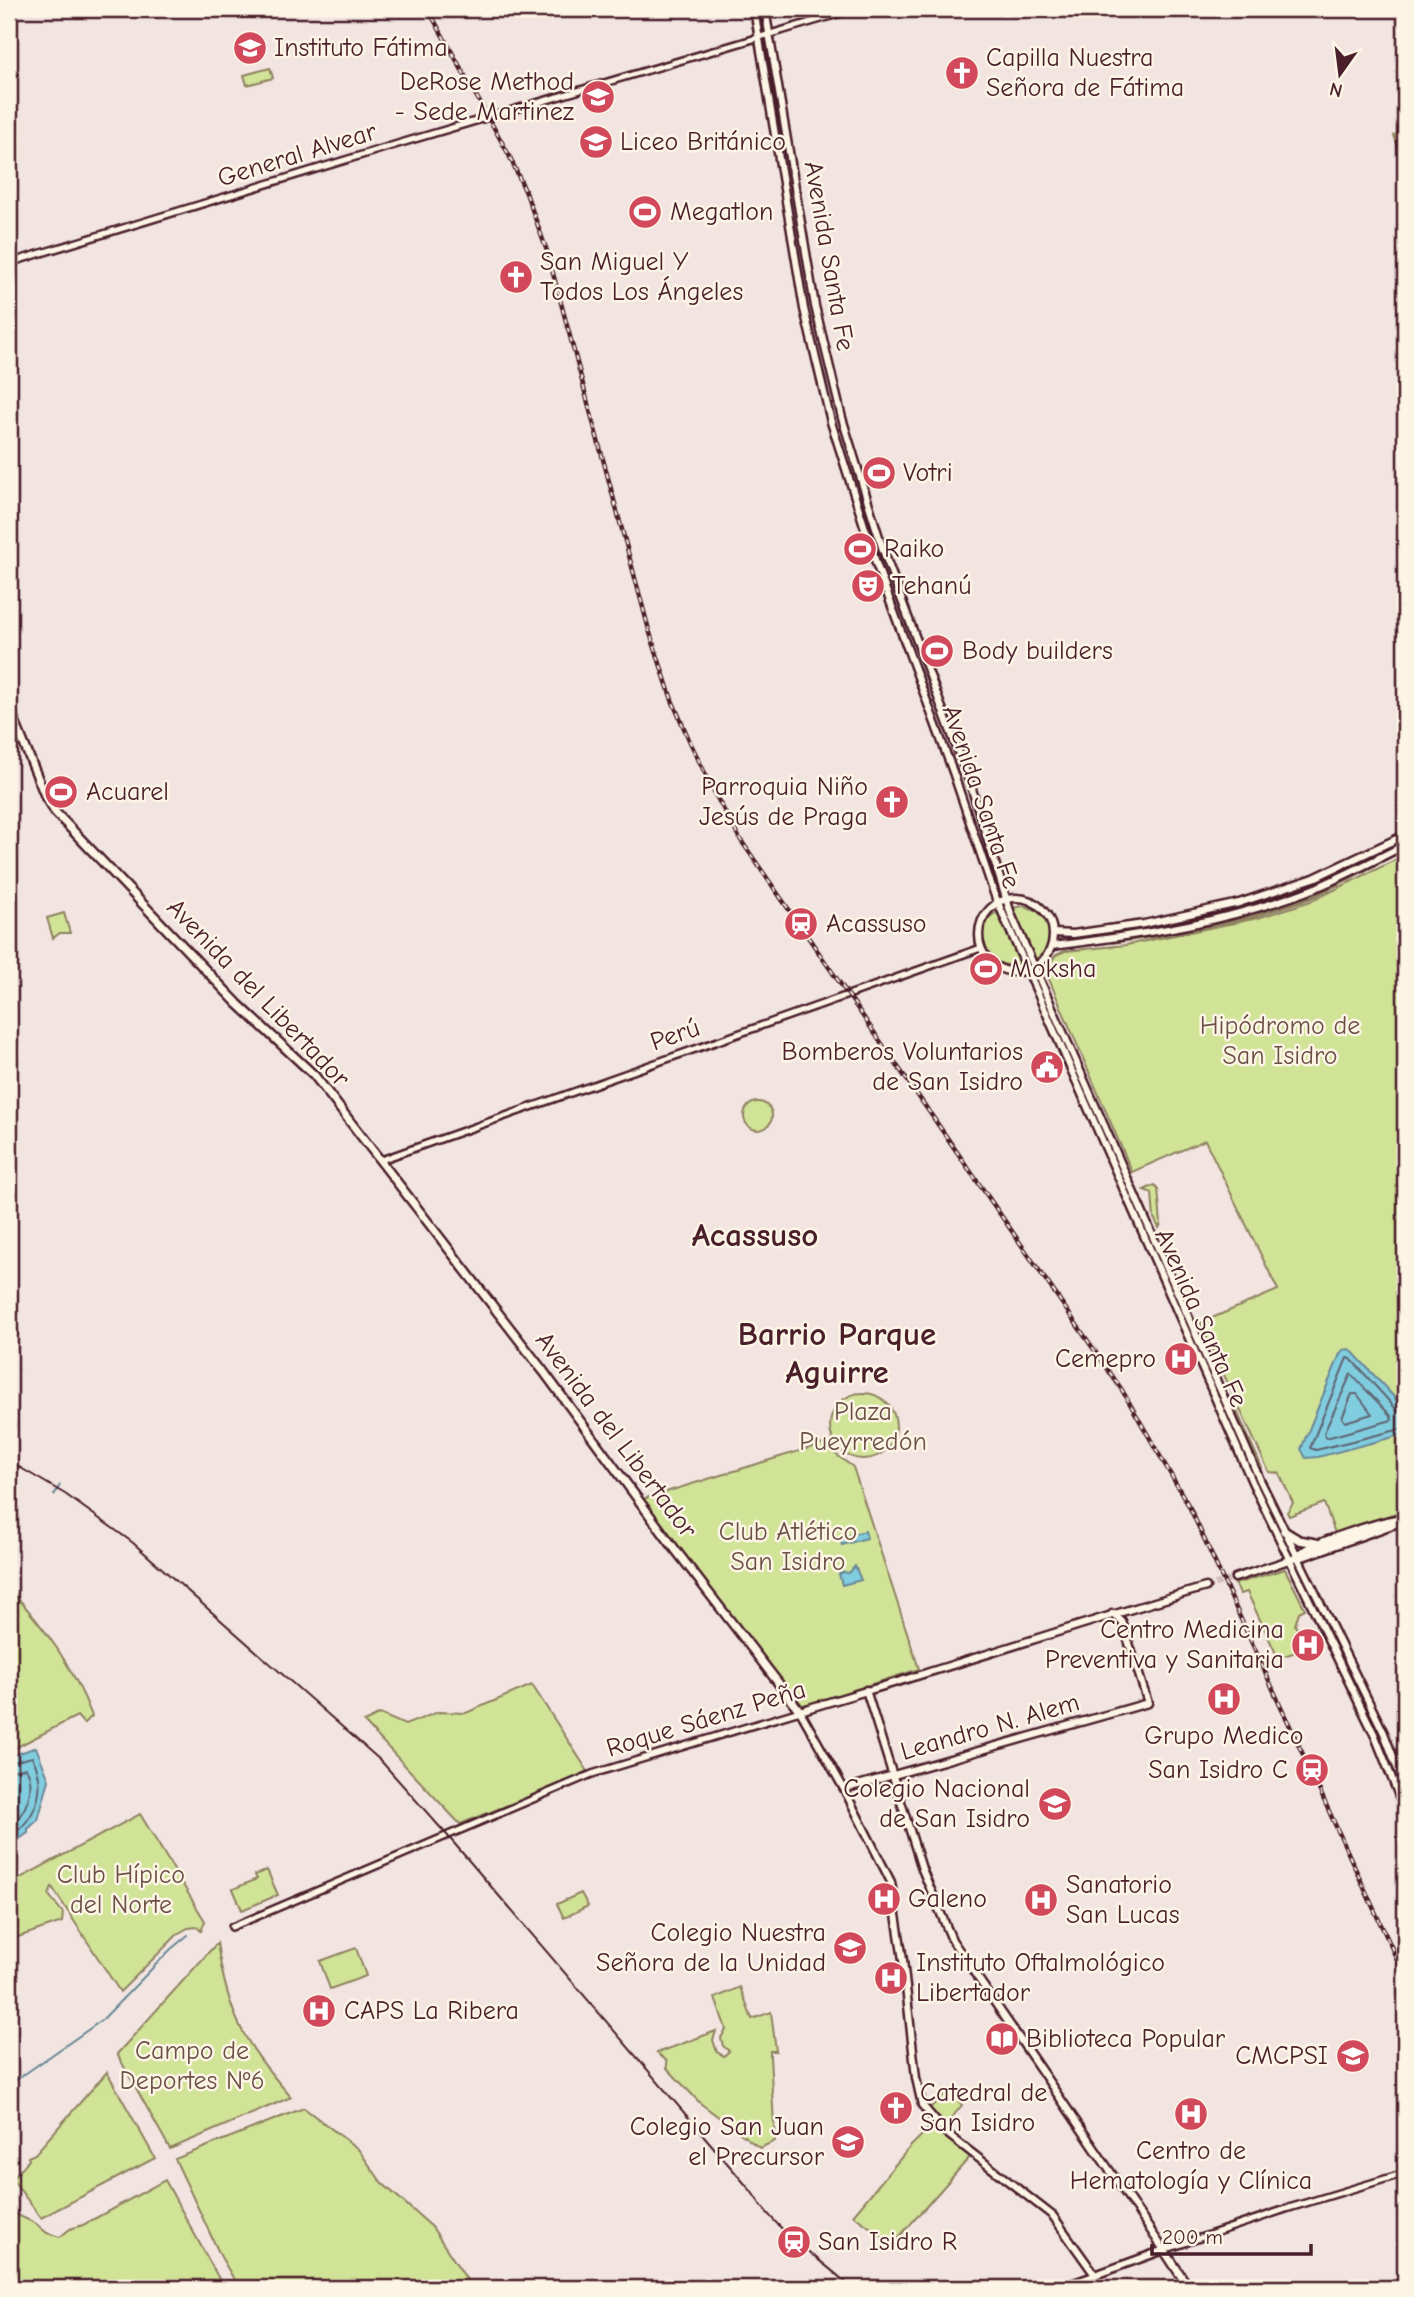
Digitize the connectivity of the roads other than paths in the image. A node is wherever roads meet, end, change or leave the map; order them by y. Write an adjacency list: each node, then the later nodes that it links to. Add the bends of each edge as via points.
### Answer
1 (754, 9): 5 (main road, Avenida Santa Fe)
2 (765, 9): 4 (main road, Avenida Santa Fe)
3 (855, 9): 4 (street, General Alvear)
4 (770, 35): 5 (street, General Alvear); 10 (main road, Avenida Santa Fe, via 815,306 842,418 883,550 968,779)
5 (759, 38): 6 (street, General Alvear); 11 (main road, Avenida Santa Fe, via 804,309 831,422)
6 (9, 263)
7 (9, 707): 17 (main road, Avenida del Libertador, via 55,812 238,1004 303,1063)
8 (1405, 835): 12 (main road, via 1314,878 1231,906 1073,934)
9 (1405, 845): 13 (main road, via 1319,886 1241,912 1146,933)
10 (1006, 900): 11 (main road); 12 (main road, via 1023,899 1038,905); 15 (main road, Avenida Santa Fe)
11 (997, 904): 14 (main road, via 980,926); 15 (main road, Avenida Santa Fe)
12 (1054, 933): 13 (main road)
13 (1052, 946): 15 (main road, via 1047,957)
14 (981, 948): 15 (main road, via 999,968 1017,973); 17 (street, Perú)
15 (1030, 970): 16 (main road, Avenida Santa Fe)
16 (1069, 1058): 19 (main road, Avenida Santa Fe); 21 (main road, Avenida Santa Fe)
17 (381, 1160): 28 (main road, Avenida del Libertador)
18 (1405, 1519): 20 (main road); 21 (main road)
19 (1284, 1531): 20 (main road, via 1304,1542); 21 (main road, Avenida Santa Fe)
20 (1324, 1543): 21 (main road)
21 (1292, 1559): 22 (main road); 30 (main road, via 1384,1733); 32 (main road)
22 (1235, 1578)
23 (1206, 1587): 24 (main road, Roque Sáenz Peña)
24 (1136, 1607): 25 (main road, Roque Sáenz Peña); 26 (main road)
25 (1110, 1614): 26 (main road); 27 (main road, Roque Sáenz Peña)
26 (1122, 1621): 29 (main road, Leandro N. Alem, via 1148,1703)
27 (866, 1690): 28 (main road, Roque Sáenz Peña); 29 (main road)
28 (800, 1711): 31 (main road, Avenida del Libertador); 33 (street, Roque Sáenz Peña, via 592,1774)
29 (892, 1774): 31 (main road, Leandro N. Alem); 35 (main road, via 922,1870 952,1940)
30 (1405, 1788)
31 (844, 1789): 36 (main road, Avenida del Libertador, via 891,1882 922,2105 945,2132 1053,2216)
32 (1405, 1811)
33 (232, 1927)
34 (1405, 2173): 35 (street)
35 (1164, 2250): 36 (main road); 38 (main road)
36 (1095, 2275): 37 (street)
37 (1058, 2288)
38 (1189, 2288)

